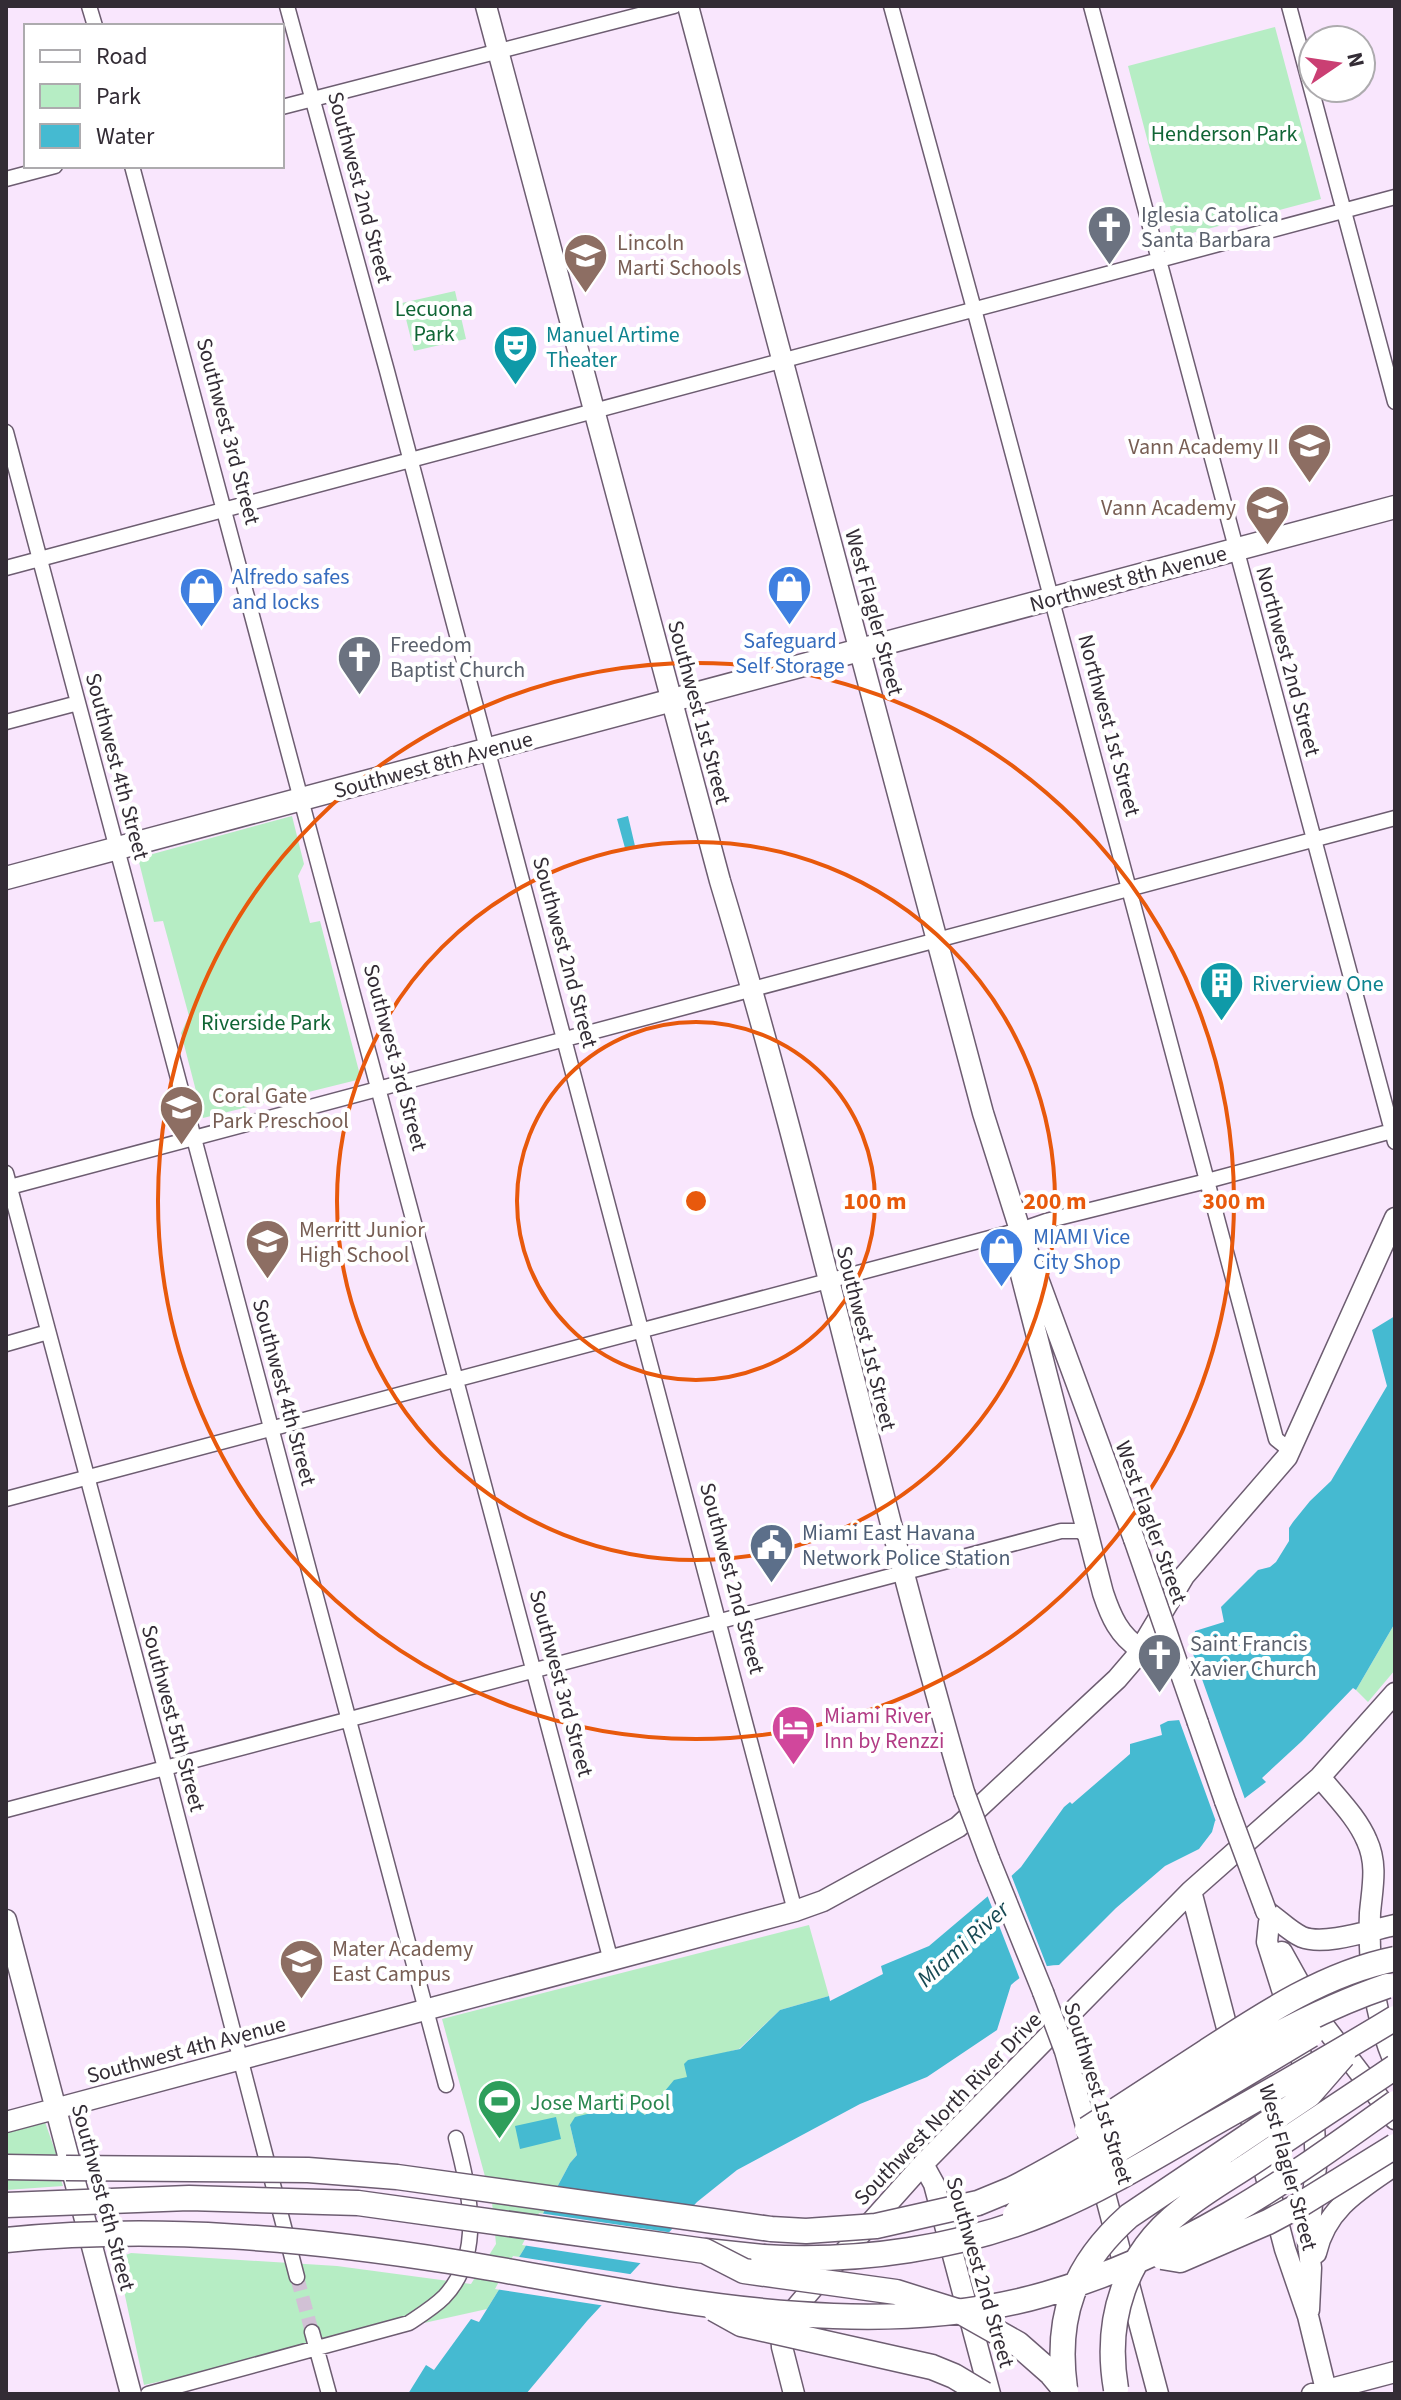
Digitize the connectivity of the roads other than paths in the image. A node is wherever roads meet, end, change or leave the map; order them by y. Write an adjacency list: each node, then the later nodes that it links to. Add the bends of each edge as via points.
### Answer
1 (287, 6): 9 (street, Southwest 2nd Street)
2 (486, 6): 8 (main road, Southwest 1st Street)
3 (674, 6): 8 (street)
4 (688, 6): 18 (main road, West Flagler Street)
5 (891, 6): 17 (street, Northwest 1st Street)
6 (1091, 6): 16 (street, Northwest 2nd Street)
7 (1289, 6): 15 (street)
8 (498, 51): 9 (street); 20 (main road, Southwest 1st Street)
9 (312, 100): 10 (street); 22 (street, Southwest 2nd Street)
10 (284, 107)
11 (47, 168): 13 (street)
12 (133, 168): 24 (street, Southwest 3rd Street)
13 (6, 179)
14 (1395, 197): 15 (street)
15 (1345, 210): 16 (street); 19 (street)
16 (1159, 259): 17 (street); 25 (street, Northwest 2nd Street)
17 (974, 309): 18 (street); 28 (street, Northwest 1st Street)
18 (783, 360): 20 (street); 29 (main road, West Flagler Street)
19 (1395, 402)
20 (595, 411): 22 (street); 30 (main road, Southwest 1st Street)
21 (6, 432): 26 (street, Southwest 4th Street)
22 (409, 461): 24 (street); 33 (street, Southwest 2nd Street)
23 (1395, 507): 25 (main road, Northwest 8th Avenue)
24 (225, 509): 26 (street); 34 (street, Southwest 3rd Street)
25 (1236, 549): 28 (main road, Northwest 8th Avenue); 36 (street, Northwest 2nd Street)
26 (39, 559): 27 (street); 31 (street, Southwest 4th Street)
27 (6, 568)
28 (1050, 599): 29 (main road, Northwest 8th Avenue); 39 (street, Northwest 1st Street)
29 (861, 650): 30 (main road, Southwest 8th Avenue); 40 (main road, West Flagler Street)
30 (672, 700): 33 (main road, Southwest 8th Avenue); 41 (main road, Southwest 1st Street)
31 (78, 703): 32 (street); 37 (street, Southwest 4th Street)
32 (6, 722)
33 (487, 749): 34 (main road, Southwest 8th Avenue); 42 (street, Southwest 2nd Street)
34 (302, 799): 37 (main road, Southwest 8th Avenue); 43 (street, Southwest 3rd Street)
35 (1395, 818): 36 (street)
36 (1314, 840): 39 (street); 44 (street, Northwest 2nd Street)
37 (117, 848): 38 (main road, Southwest 8th Avenue); 45 (street, Southwest 4th Street)
38 (6, 878)
39 (1130, 889): 40 (street); 46 (street, Northwest 1st Street)
40 (937, 940): 41 (street); 49 (main road, West Flagler Street)
41 (752, 990): 42 (street); 50 (main road, Southwest 1st Street)
42 (564, 1041): 43 (street); 51 (street, Southwest 2nd Street)
43 (380, 1089): 45 (street); 54 (street, Southwest 3rd Street)
44 (1394, 1137): 46 (street)
45 (195, 1138): 47 (street); 55 (street, Southwest 4th Street)
46 (1207, 1181): 49 (street); 56 (street, Northwest 1st Street, via 1276,1439)
47 (7, 1183): 52 (street, Southwest 5th Street)
48 (1395, 1218): 56 (main road, Southwest 4th Avenue)
49 (1020, 1230): 50 (street); 59 (main road, West Flagler Street, via 1016,1255); 72 (main road, West Flagler Street, bridge)
50 (827, 1281): 51 (street); 60 (main road, Southwest 1st Street)
51 (641, 1331): 54 (street); 61 (street, Southwest 2nd Street)
52 (48, 1332): 53 (street); 57 (street, Southwest 5th Street)
53 (6, 1344)
54 (456, 1379): 55 (street); 63 (street, Southwest 3rd Street)
55 (272, 1429): 57 (street); 65 (street, Southwest 4th Street)
56 (1291, 1451): 62 (main road, Southwest 4th Avenue, via 1184,1576)
57 (87, 1478): 58 (street); 66 (street, Southwest 5th Street)
58 (6, 1499)
59 (1088, 1536): 60 (street, via 1061,1531); 62 (main road, West Flagler Street, via 1113,1620)
60 (903, 1572): 61 (street); 115 (main road, Southwest 1st Street, bridge, via 964,1792 1065,2051)
61 (719, 1621): 63 (street); 71 (street, Southwest 2nd Street)
62 (1140, 1649): 71 (main road, Southwest 4th Avenue, via 1117,1679 958,1827)
63 (534, 1669): 65 (street); 77 (street, Southwest 3rd Street)
64 (1395, 1693): 67 (main road, Southwest North River Drive)
65 (349, 1719): 66 (street); 79 (street, Southwest 4th Street)
66 (165, 1768): 68 (street); 82 (street, Southwest 5th Street)
67 (1320, 1777): 69 (main road, Southwest North River Drive); 70 (main road, via 1367,1840)
68 (6, 1810)
69 (1191, 1891): 91 (main road, Southwest North River Drive); 103 (main road, West Flagler Street, via 1279,2226)
70 (1374, 1896): 74 (main road, via 1383,1915); 75 (main road)
71 (795, 1911): 77 (main road, Southwest 4th Avenue)
72 (1268, 1916): 75 (main road, via 1311,1939); 87 (main road, West Flagler Street, via 1312,2009); 100 (main road, West Flagler Street, via 1267,1942 1298,2040 1312,2113 1316,2167 1307,2255)
73 (6, 1920): 86 (main road, Southwest 6th Street)
74 (1395, 1924): 75 (main road)
75 (1371, 1930): 83 (main road, via 1375,1992)
76 (1395, 1959): 95 (highway, bridge, via 1340,1976 1256,2019)
77 (611, 1961): 79 (main road, Southwest 4th Avenue)
78 (1391, 1984): 95 (highway, bridge, via 1262,2044 1040,2175 978,2203); 96 (highway, bridge, via 1020,2209)
79 (426, 2009): 82 (main road, Southwest 4th Avenue); 84 (street, Southwest 4th Street)
80 (1395, 2018): 81 (highway, bridge)
81 (1355, 2042): 96 (highway, bridge, via 1103,2185 1049,2212); 108 (highway, bridge, via 1309,2095 1129,2216 1103,2241 1080,2274 1065,2317 1061,2353)
82 (241, 2058): 86 (main road, Southwest 4th Avenue); 101 (street, Southwest 5th Street)
83 (1395, 2066): 107 (highway, bridge, via 1183,2208 1152,2238 1129,2272 1115,2315 1112,2358)
84 (446, 2085)
85 (1395, 2103): 99 (highway, bridge, via 1252,2202)
86 (56, 2109): 88 (main road, Southwest 4th Avenue); 110 (main road, Southwest 6th Street)
87 (1395, 2119)
88 (6, 2122)
89 (456, 2138): 105 (street, via 468,2189 470,2243 463,2270 443,2298 409,2323)
90 (1395, 2146): 99 (highway, bridge, via 1298,2206 1224,2242 1180,2260)
91 (923, 2164): 113 (main road, Southwest North River Drive, via 789,2316 781,2333); 114 (main road, Southwest 2nd Street, via 934,2184)
92 (1395, 2165): 100 (main road, via 1347,2198 1330,2217)
93 (13, 2167): 95 (highway, bridge, via 308,2170 806,2231 876,2226)
94 (6, 2205): 98 (highway, bridge, via 189,2198 358,2203)
95 (961, 2205)
96 (1004, 2226): 98 (highway, bridge, via 937,2244 851,2257 806,2260)
97 (6, 2240): 102 (highway, bridge, via 214,2234 317,2243)
98 (705, 2251): 108 (highway, bridge, via 744,2271 896,2292 963,2313 1018,2344)
99 (1151, 2256): 102 (highway, bridge, via 1045,2294 956,2313 849,2318)
100 (1311, 2268): 103 (main road, West Flagler Street)
101 (297, 2277)
102 (701, 2303): 114 (highway, bridge, via 741,2324 932,2367)
103 (1308, 2316): 109 (main road, West Flagler Street)
104 (312, 2332): 105 (street)
105 (317, 2350): 111 (street); 112 (street)
106 (1395, 2372): 109 (main road)
107 (1117, 2392)
108 (1067, 2393)
109 (1321, 2393)
110 (131, 2394)
111 (148, 2394)
112 (329, 2394)
113 (794, 2394)
114 (987, 2394)
115 (1158, 2394)

